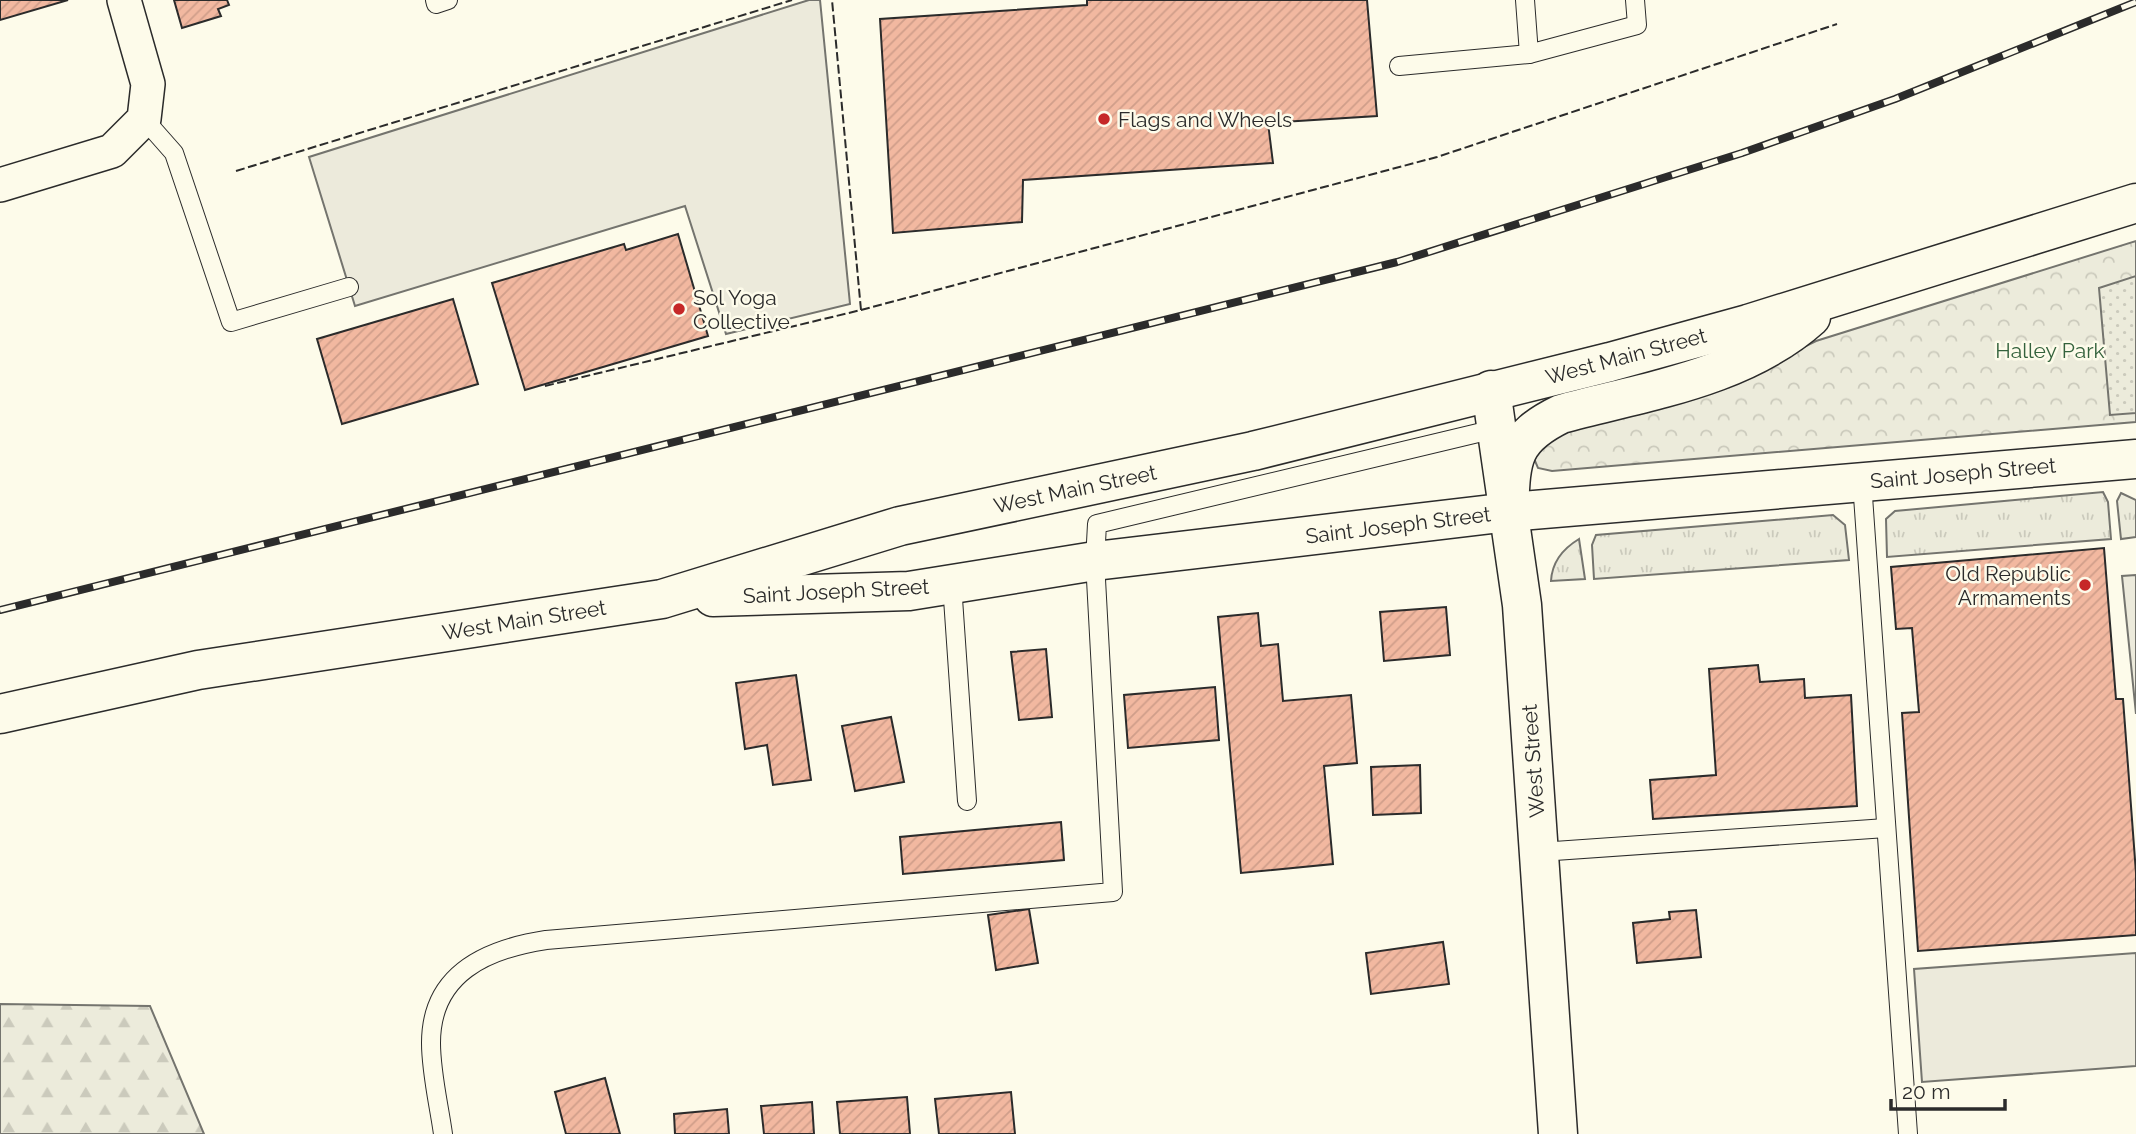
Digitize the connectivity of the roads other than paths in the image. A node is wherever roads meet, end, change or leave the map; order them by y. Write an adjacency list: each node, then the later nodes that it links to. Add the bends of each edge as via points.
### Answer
1 (124, 0): 8 (street, via 148,84)
2 (435, 0): 3 (lane, via 436,4)
3 (448, 0)
4 (1525, 0): 6 (lane)
5 (1635, 0): 6 (lane, via 1637,25)
6 (1530, 54): 7 (lane)
7 (1399, 66)
8 (144, 119): 9 (street, via 111,151); 11 (lane, via 174,153 231,322)
9 (0, 184)
10 (2136, 203): 12 (main road, West Main Street)
11 (349, 287)
12 (1831, 299): 13 (main road, West Main Street); 14 (main road, via 1794,332 1724,371)
13 (1491, 390): 15 (main road, West Street); 21 (main road, West Main Street, via 1253,451 900,526)
14 (1561, 414): 15 (lane); 18 (main road, via 1540,424 1515,450)
15 (1496, 429): 18 (main road, West Street); 19 (lane, via 1097,524)
16 (2136, 459): 17 (main road, Saint Joseph Street)
17 (1862, 482): 18 (main road, Saint Joseph Street); 24 (lane)
18 (1509, 512): 19 (main road, Saint Joseph Street); 25 (main road, West Street, via 1522,605)
19 (1095, 561): 20 (main road, Saint Joseph Street); 26 (lane, via 1113,892 512,945 464,969 443,995 434,1017 431,1044)
20 (952, 584): 21 (main road, Saint Joseph Street, via 909,591); 23 (lane)
21 (662, 599): 22 (main road, West Main Street, via 198,670)
22 (0, 714)
23 (967, 801)
24 (1886, 828): 25 (lane); 28 (lane)
25 (1540, 852): 27 (main road, West Street)
26 (443, 1134)
27 (1559, 1134)
28 (1908, 1134)

